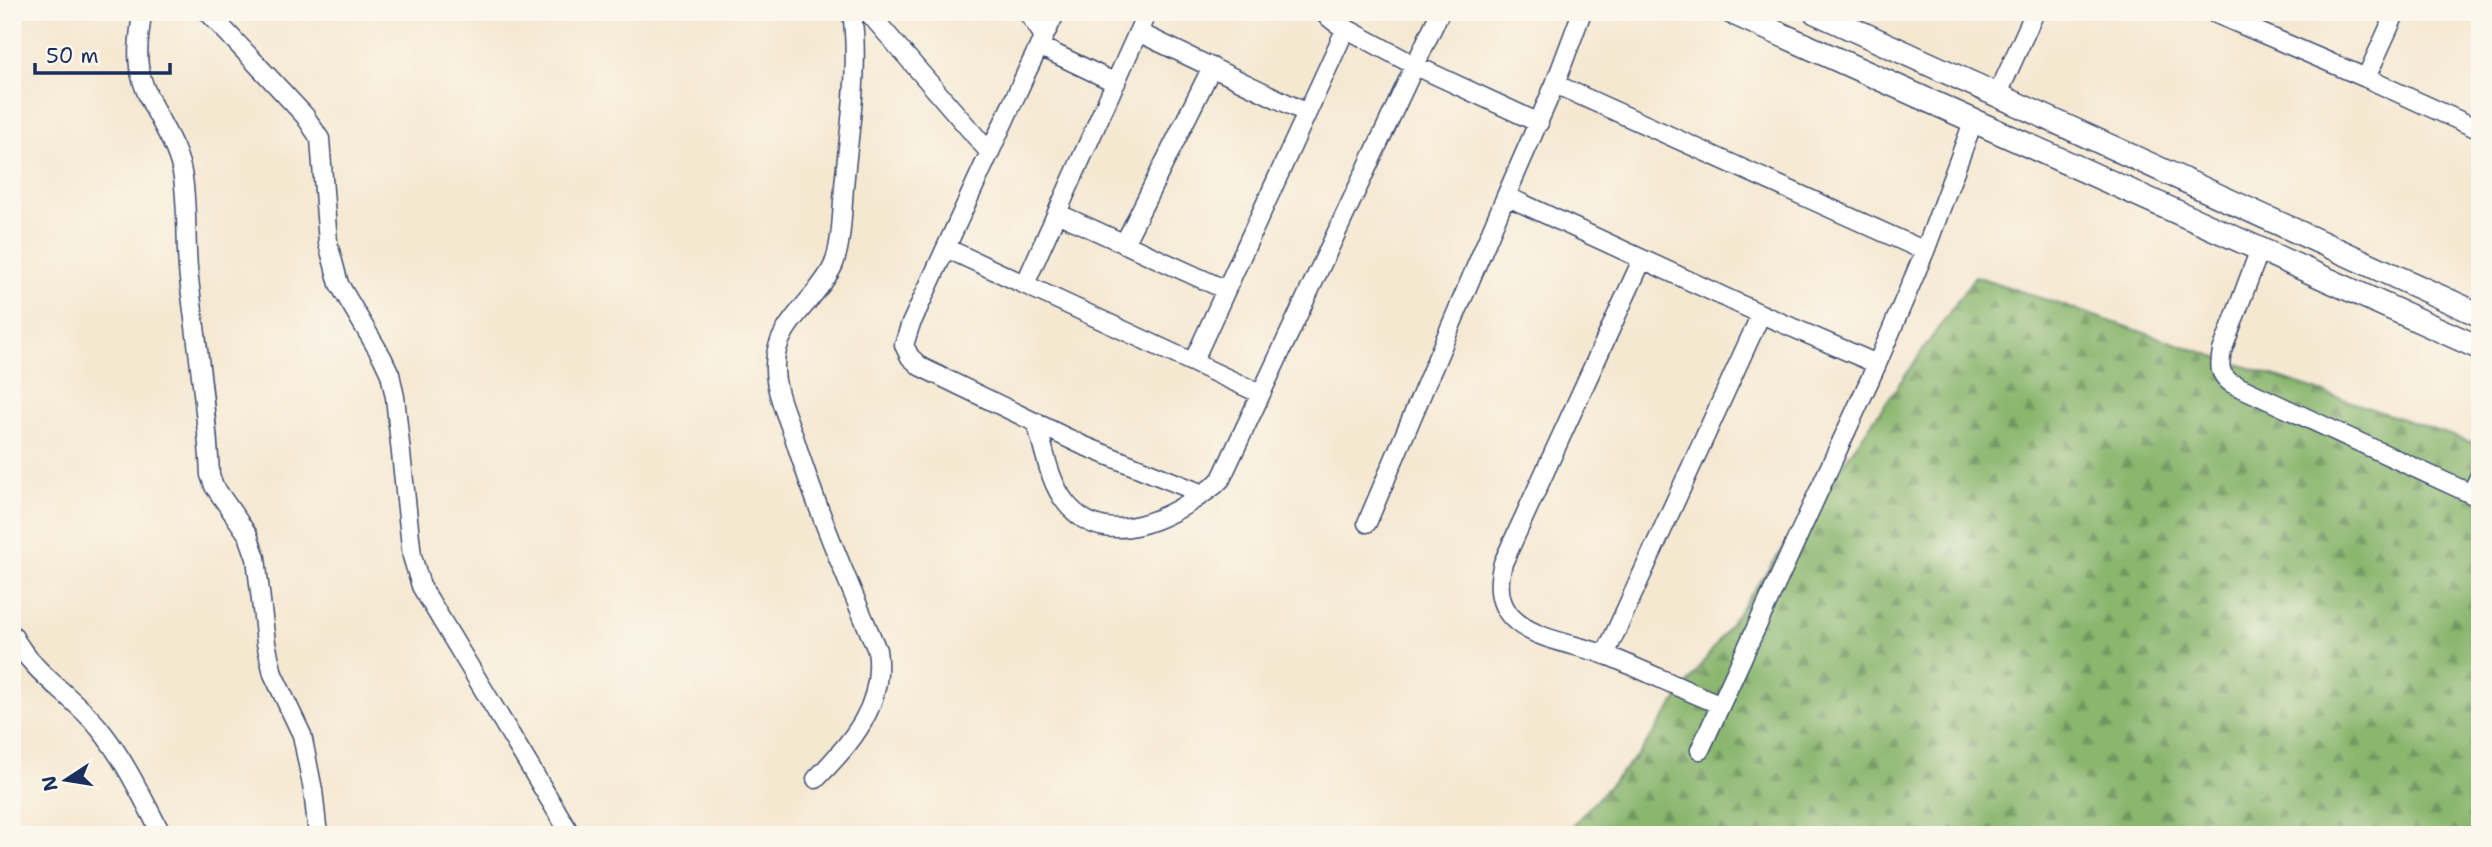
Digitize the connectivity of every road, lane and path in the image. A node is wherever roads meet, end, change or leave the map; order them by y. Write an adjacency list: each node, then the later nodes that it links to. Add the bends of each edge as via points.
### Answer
1 (142, 12): 56 (street, via 140,74 173,143 183,178 211,475 256,558 266,643 273,674 302,735)
2 (208, 12): 57 (street, via 305,116 320,139 328,243 339,284 390,374 412,556 421,586)
3 (852, 12): 54 (street, via 855,64 834,264 793,319 779,343 775,365 808,482 877,650 880,669 863,724)
4 (868, 12): 29 (street)
5 (1027, 12): 18 (street)
6 (1056, 12): 18 (street)
7 (1147, 12): 17 (street)
8 (1322, 12): 16 (street)
9 (1440, 12): 19 (street)
10 (1582, 12): 23 (street)
11 (1731, 12): 27 (main road)
12 (1815, 12): 24 (main road)
13 (2035, 12): 24 (street)
14 (2396, 12): 21 (street)
15 (2219, 14): 21 (street)
16 (1346, 28): 19 (street); 25 (street)
17 (1138, 32): 20 (street); 22 (street)
18 (1041, 41): 22 (street); 29 (street)
19 (1415, 65): 26 (street); 44 (street)
20 (1212, 67): 25 (street); 32 (street)
21 (2366, 78): 28 (street)
22 (1115, 83): 31 (street)
23 (1555, 84): 26 (street); 35 (street)
24 (1997, 96): 40 (main road)
25 (1307, 113): 38 (street)
26 (1539, 122): 30 (street)
27 (1973, 122): 34 (main road); 35 (street)
28 (2480, 130)
29 (990, 153): 33 (street)
30 (1506, 196): 36 (street); 49 (street)
31 (1057, 213): 32 (street); 37 (street)
32 (1124, 244): 38 (street)
33 (946, 248): 37 (street); 45 (street, via 910,326 906,350 920,367)
34 (2260, 249): 41 (main road); 48 (street, via 2222,351 2222,376)
35 (1926, 251): 43 (street)
36 (1642, 260): 39 (street); 51 (street, via 1499,579 1500,598 1511,617 1531,632)
37 (1025, 284): 42 (street)
38 (1226, 290): 42 (street)
39 (1761, 314): 43 (street); 51 (street)
40 (2480, 314)
41 (2480, 348)
42 (1193, 362): 44 (street)
43 (1877, 364): 52 (street)
44 (1261, 394): 47 (street, via 1221,479)
45 (1036, 422): 47 (street); 47 (street, via 1066,503 1088,521 1106,528 1132,528)
46 (2480, 475): 48 (street)
47 (1203, 494)
48 (2475, 496)
49 (1367, 523)
50 (12, 634): 55 (street, via 38,671 98,727)
51 (1605, 655): 52 (street)
52 (1719, 704): 53 (street)
53 (1700, 750)
54 (816, 779)
55 (162, 835)
56 (318, 835)
57 (571, 835)

